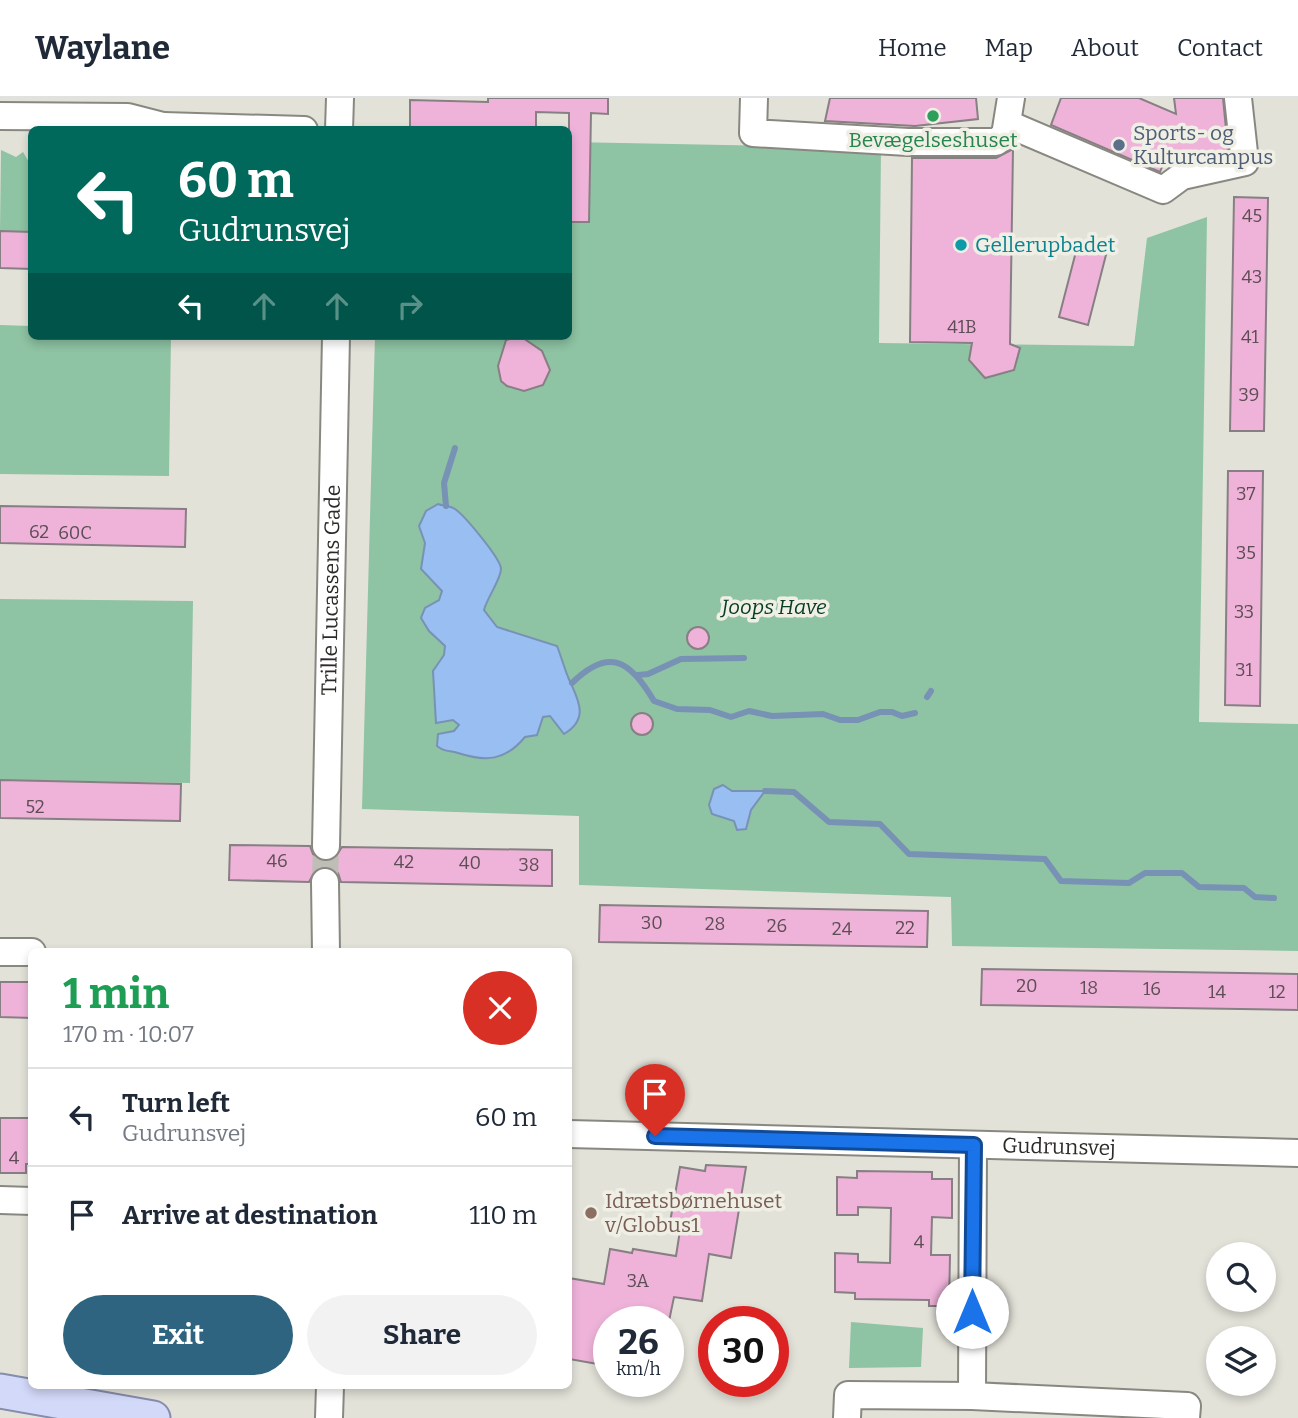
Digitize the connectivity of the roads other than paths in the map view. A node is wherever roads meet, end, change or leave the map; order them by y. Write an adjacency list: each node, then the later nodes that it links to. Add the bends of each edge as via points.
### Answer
1 (340, 98): 7 (street)
2 (754, 98): 4 (street, via 753,133 908,142 996,142 1005,135)
3 (1238, 98): 4 (street, via 1244,162 1182,176 1163,190)
4 (1010, 111)
5 (0, 116): 6 (street, via 128,117)
6 (150, 126)
7 (339, 126)
8 (0, 129): 9 (street)
9 (28, 132)
10 (336, 340): 11 (street, Trille Lucassens Gade)
11 (326, 846)
12 (325, 882): 13 (street)
13 (326, 948)
14 (0, 952): 15 (street)
15 (28, 952)
16 (572, 1134): 17 (street, Gudrunsvej)
17 (974, 1145): 18 (street, Gudrunsvej); 23 (street)
18 (1298, 1153)
19 (0, 1200): 20 (street)
20 (28, 1201)
21 (330, 1389): 25 (street)
22 (0, 1391): 24 (main road)
23 (972, 1396): 26 (street, via 848,1395); 27 (street, via 1187,1406)
24 (153, 1418)
25 (329, 1418)
26 (847, 1418)
27 (1186, 1418)

